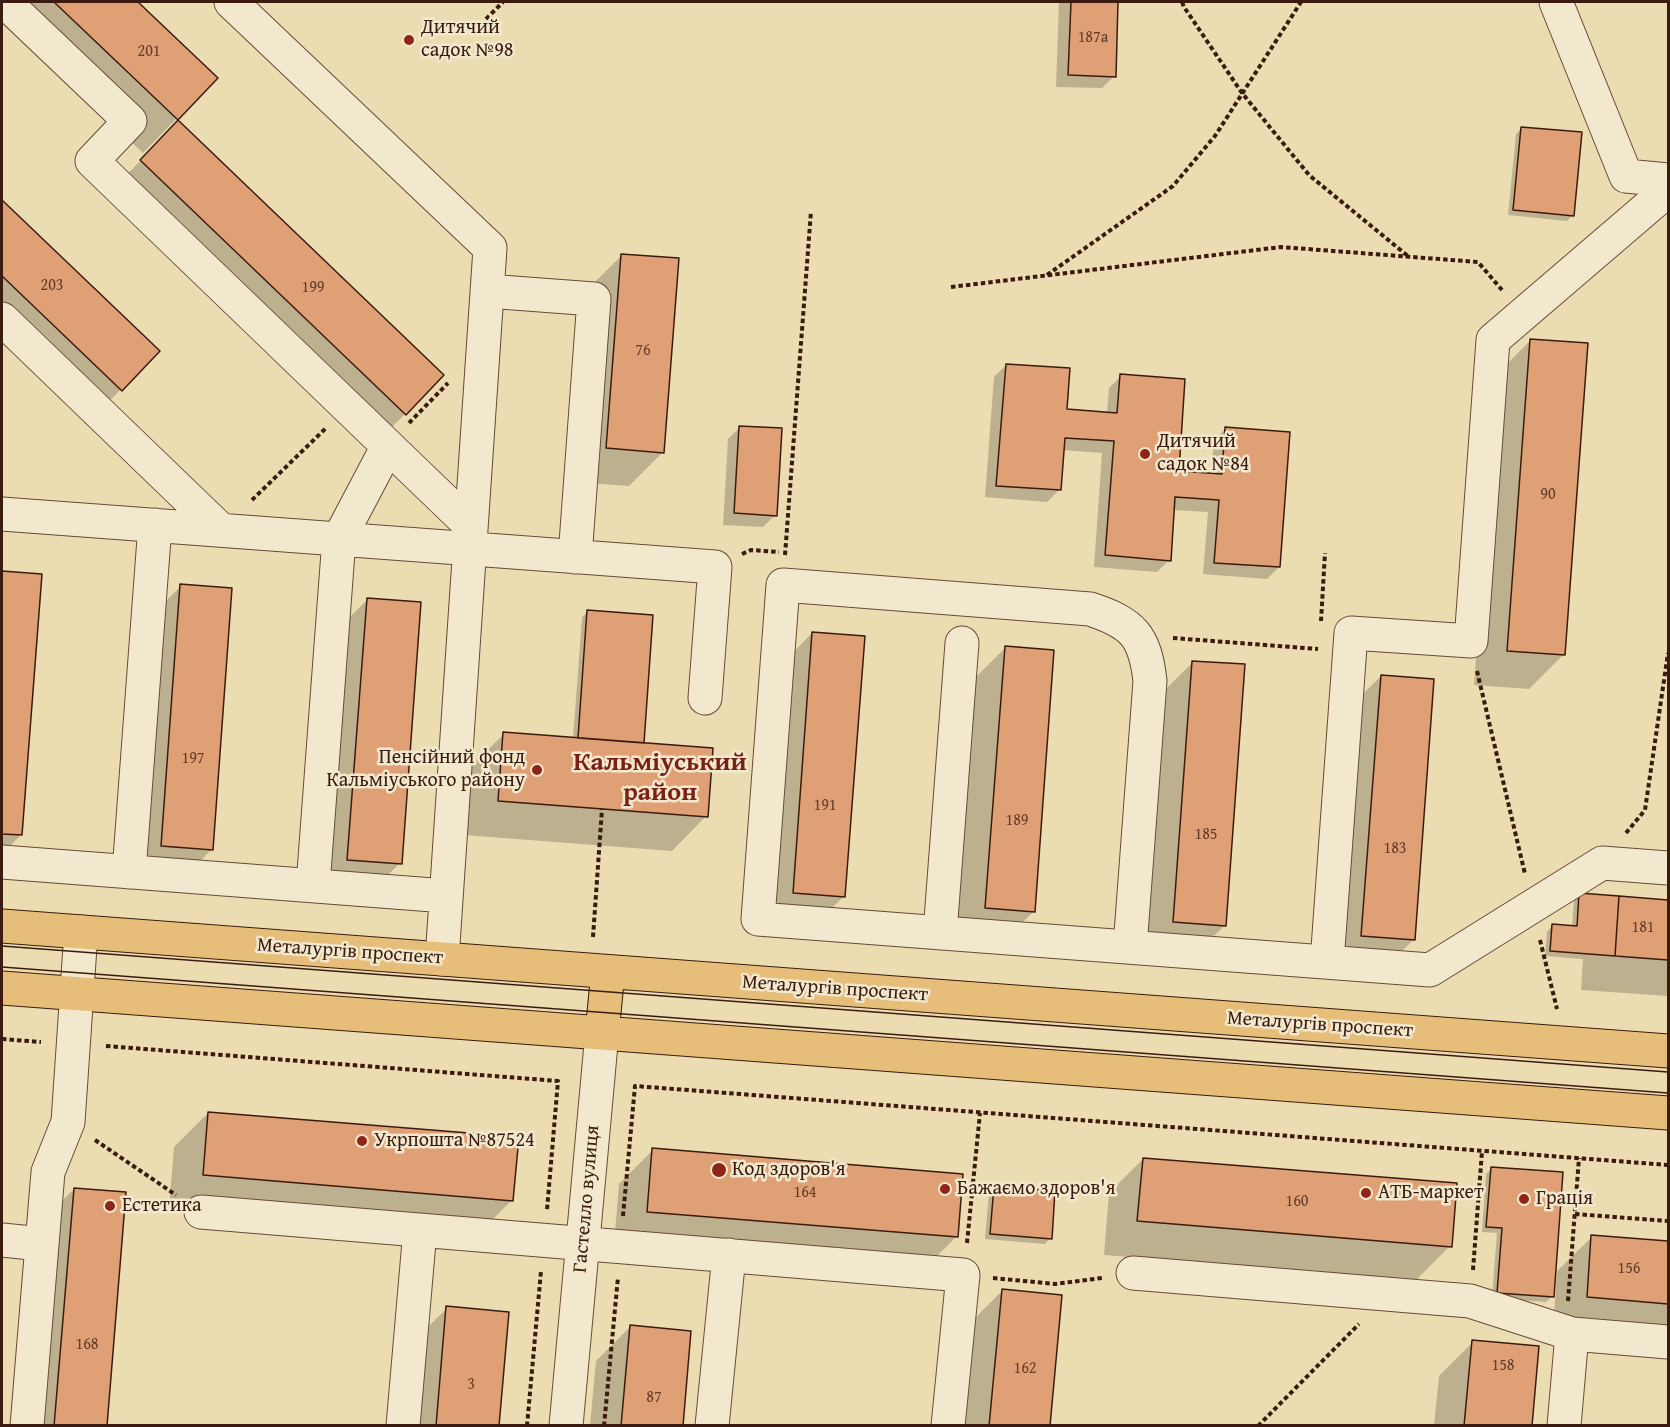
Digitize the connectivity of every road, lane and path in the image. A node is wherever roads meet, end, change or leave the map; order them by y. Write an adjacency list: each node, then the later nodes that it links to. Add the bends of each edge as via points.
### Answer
1 (5, 2): 19 (street, via 130,121 92,161)
2 (231, 2): 16 (street, via 490,248)
3 (503, 2): 7 (path)
4 (1182, 2): 8 (path)
5 (1300, 2): 8 (path)
6 (1556, 2): 9 (street, via 1626,176)
7 (486, 19)
8 (1242, 93): 12 (path, via 1309,175); 14 (path, via 1215,136 1173,186)
9 (1668, 180)
10 (1668, 190): 34 (street, via 1492,340)
11 (811, 211): 27 (path)
12 (1409, 257): 13 (path); 14 (path, via 1281,247)
13 (1478, 262)
14 (1046, 276): 15 (path)
15 (951, 287)
16 (487, 291): 18 (street); 29 (street, via 594,299)
17 (2, 319): 23 (street)
18 (483, 346): 20 (path); 24 (street)
19 (348, 407): 20 (street); 23 (path)
20 (388, 446): 24 (street); 25 (street)
21 (2, 513): 22 (street)
22 (155, 525): 23 (street); 43 (street)
23 (221, 530): 25 (street)
24 (470, 537): 25 (street); 29 (street); 45 (street)
25 (339, 539): 44 (street)
26 (751, 550): 27 (path)
27 (785, 552): 30 (path)
28 (1325, 553): 31 (path)
29 (575, 557): 38 (street, via 715,567)
30 (783, 585): 32 (street, via 1090,609 1116,617); 49 (street, via 758,919)
31 (1320, 628)
32 (1136, 635): 36 (path); 51 (street, via 1147,657 1150,681)
33 (1319, 638): 36 (path)
34 (1470, 641): 36 (street, via 1351,633); 46 (path)
35 (962, 643): 49 (street)
36 (1334, 650): 53 (street)
37 (1668, 653): 40 (path)
38 (705, 698)
39 (602, 809): 50 (path)
40 (1645, 810)
41 (2, 862): 43 (street)
42 (1668, 868): 46 (street, via 1602,863)
43 (129, 872): 44 (street)
44 (313, 885): 45 (street)
45 (446, 896): 52 (street)
46 (1532, 906): 53 (street, via 1430,970); 57 (path)
47 (2, 926): 48 (main road, Металургів проспект)
48 (81, 932): 52 (main road, Металургів проспект); 56 (street)
49 (940, 933): 51 (street)
50 (593, 937)
51 (1130, 947): 53 (street)
52 (442, 959): 54 (main road, Металургів проспект)
53 (1327, 962)
54 (608, 972): 58 (main road, Гастелло вулиця); 61 (main road, Металургів проспект)
55 (2, 988): 56 (main road)
56 (77, 993): 58 (main road); 60 (street)
57 (1557, 1009)
58 (603, 1033): 65 (main road); 75 (street, Гастелло вулиця)
59 (2, 1039): 60 (path)
60 (73, 1044): 62 (path); 66 (street)
61 (1668, 1051)
62 (558, 1081)
63 (635, 1086): 64 (path)
64 (981, 1113): 67 (path); 79 (path)
65 (1668, 1113)
66 (68, 1122): 70 (path); 76 (street, via 48,1172)
67 (1482, 1151): 68 (path); 81 (path)
68 (1579, 1158): 69 (path); 71 (path)
69 (1668, 1165)
70 (201, 1212): 73 (street)
71 (1575, 1214): 72 (path); 82 (path)
72 (1668, 1221)
73 (420, 1230): 75 (street); 85 (street)
74 (2, 1240): 76 (street)
75 (583, 1243): 77 (street); 86 (street, Гастелло вулиця)
76 (42, 1244): 84 (street)
77 (729, 1256): 79 (street); 87 (street)
78 (1133, 1273): 79 (path, via 1055,1284); 80 (street)
79 (963, 1275): 88 (street)
80 (1389, 1294): 81 (street); 89 (path)
81 (1470, 1300): 82 (street)
82 (1569, 1333): 83 (street); 90 (street)
83 (1668, 1342)
84 (27, 1425)
85 (403, 1425)
86 (566, 1425)
87 (712, 1425)
88 (948, 1425)
89 (1258, 1425)
90 (1564, 1425)

